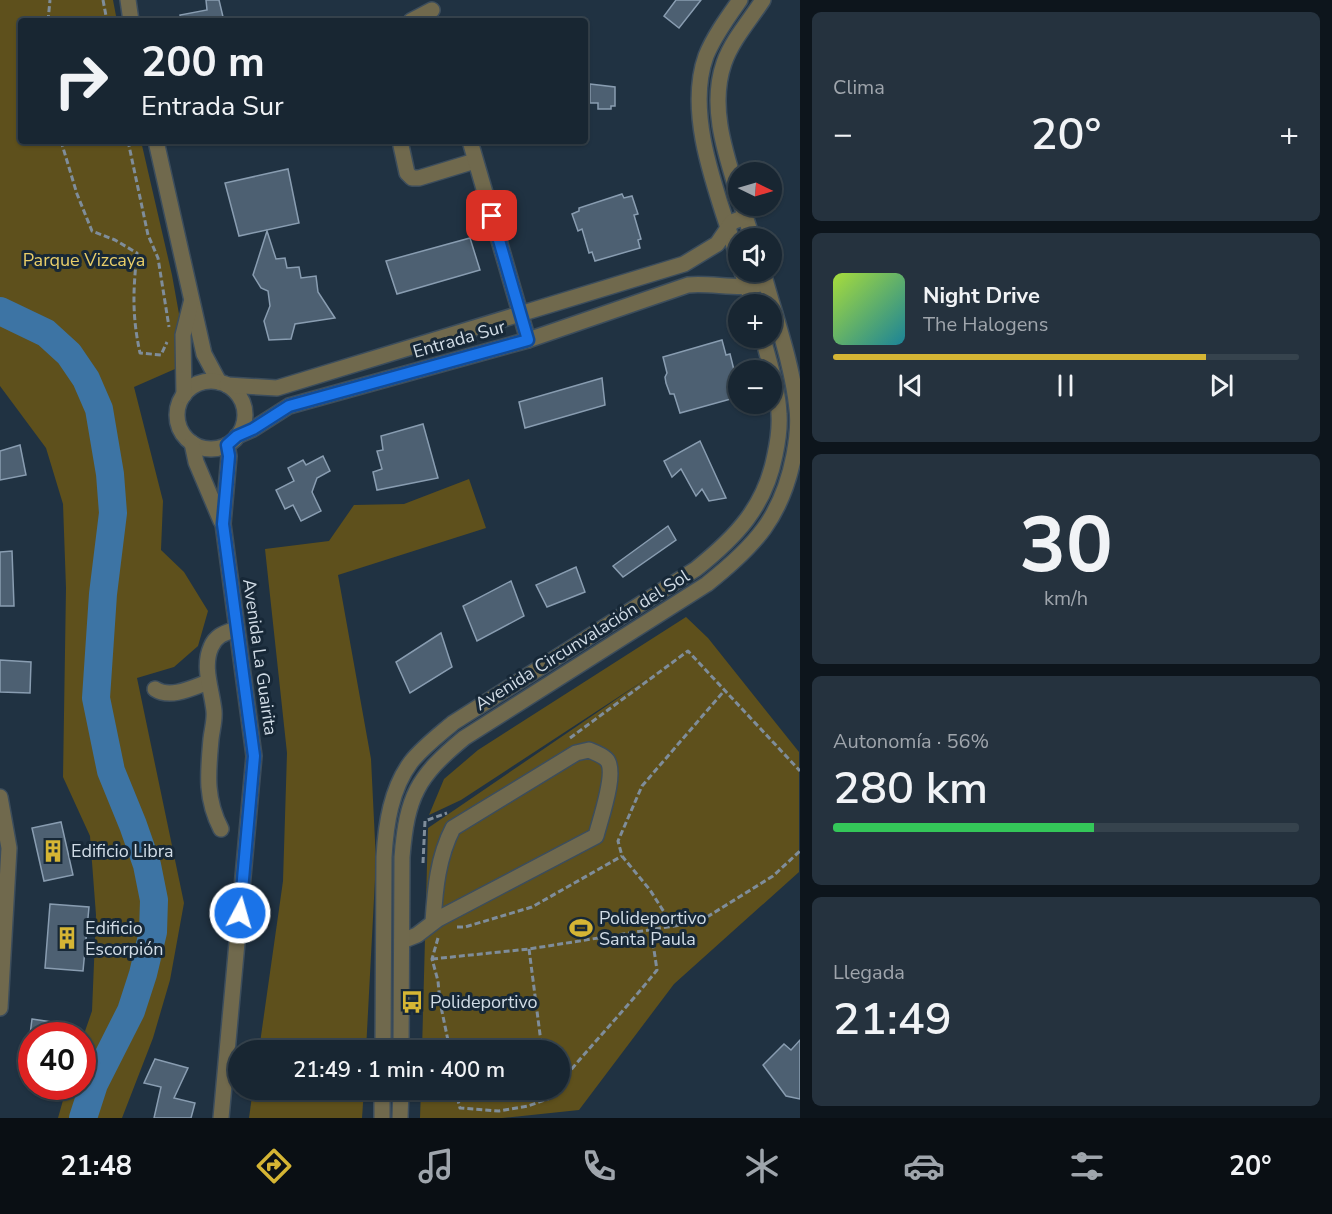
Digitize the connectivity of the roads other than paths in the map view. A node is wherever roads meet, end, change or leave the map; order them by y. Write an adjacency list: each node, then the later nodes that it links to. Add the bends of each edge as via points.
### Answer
1 (128, 0): 5 (street)
2 (740, 0): 13 (street, via 706,55 698,102 706,149)
3 (763, 0): 11 (street, via 724,62 720,81 719,120)
4 (432, 10): 6 (street)
5 (131, 18)
6 (417, 18)
7 (157, 144): 19 (street, Avenida La Guairita)
8 (401, 144): 10 (street, via 407,173 412,178)
9 (471, 144): 10 (street)
10 (475, 161): 20 (street)
11 (730, 162)
12 (739, 216): 13 (street, Entrada Sur)
13 (728, 228): 20 (street, Entrada Sur, via 717,244 684,264)
14 (746, 282): 17 (street)
15 (756, 282): 17 (street, Entrada Sur)
16 (766, 282): 34 (street, Avenida Circunvalación del Sol, via 798,411 789,477 769,522 730,566 707,584 464,738 438,760 426,774 409,810)
17 (748, 287): 18 (street); 21 (street, Entrada Sur, via 688,285)
18 (750, 294)
19 (192, 300): 23 (street, Avenida La Guairita, via 204,354); 24 (street, Avenida La Guairita, via 183,335)
20 (520, 313): 21 (street); 23 (street, Entrada Sur, via 277,388)
21 (528, 340): 25 (street, Entrada Sur, via 289,406)
22 (765, 348): 33 (street, Avenida Circunvalación del Sol, via 780,431 772,473 753,511 738,531 696,569 472,710 425,747 400,782 386,830)
23 (223, 384): 24 (street, via 200,383); 25 (street, Avenida La Guairita, via 234,390 243,405 244,421)
24 (184, 394): 26 (street, Avenida La Guairita, via 178,420)
25 (232, 441): 26 (street, via 213,449); 27 (street, Avenida La Guairita)
26 (192, 443): 27 (street, Avenida La Guairita, via 196,462)
27 (223, 524): 28 (street, Avenida La Guairita)
28 (237, 629): 29 (street, via 215,640 210,650); 42 (street, Avenida La Guairita, via 254,773)
29 (208, 682): 30 (street, via 170,694); 32 (street, via 214,712 208,785 212,810)
30 (155, 689)
31 (0, 797): 37 (street, via 9,848)
32 (221, 829)
33 (384, 857): 34 (street); 38 (street, Avenida Circunvalación del Sol)
34 (402, 857): 36 (street, Avenida Circunvalación del Sol)
35 (435, 924): 35 (street, via 596,836 611,767 605,758 589,750 576,753 453,828 436,880); 36 (street)
36 (402, 941): 39 (street, Avenida Circunvalación del Sol)
37 (0, 1008)
38 (383, 1040)
39 (401, 1040)
40 (382, 1100): 43 (street)
41 (401, 1100): 44 (street)
42 (221, 1118)
43 (382, 1118)
44 (400, 1118)

